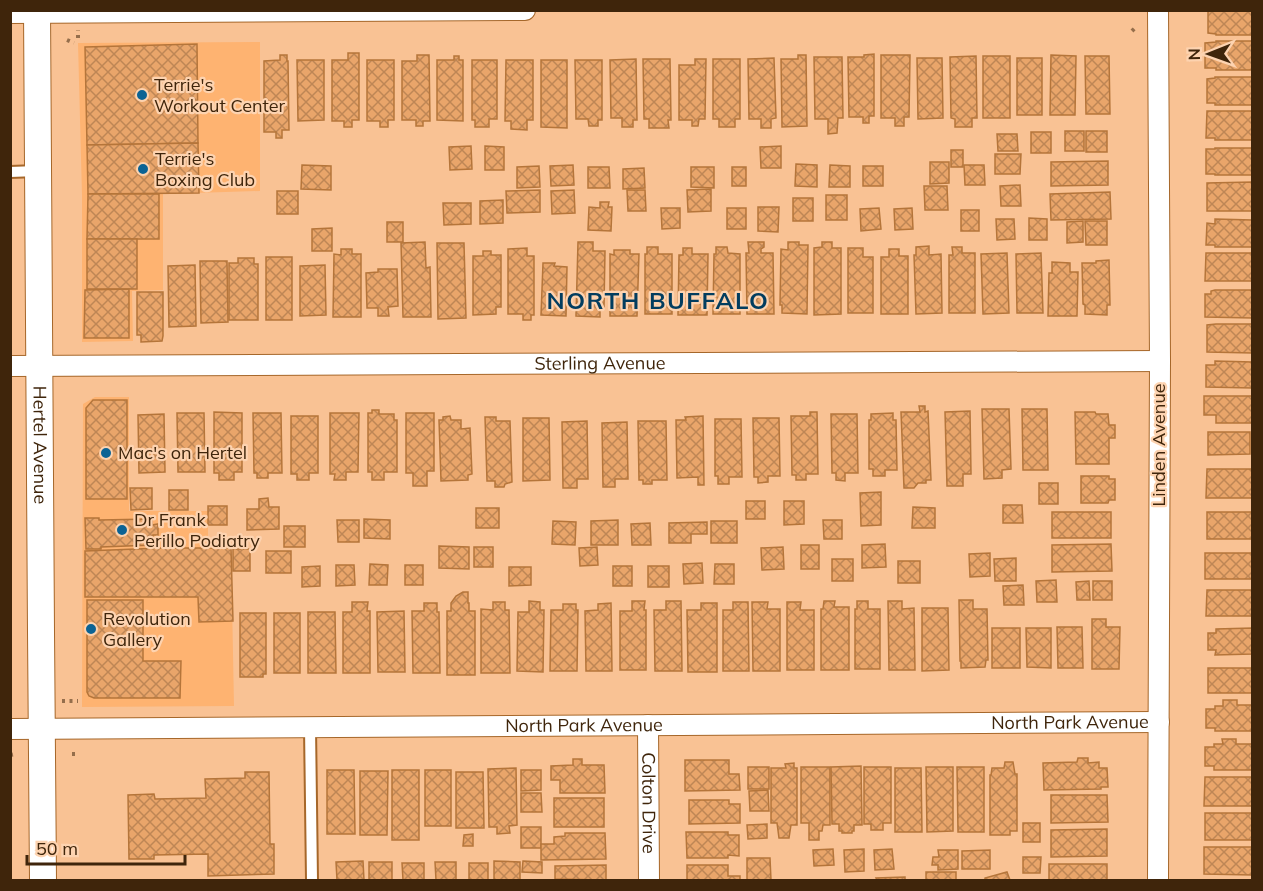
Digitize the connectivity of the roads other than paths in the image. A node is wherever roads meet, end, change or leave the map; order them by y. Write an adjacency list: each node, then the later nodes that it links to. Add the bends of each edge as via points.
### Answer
1 (525, 10): 3 (street)
2 (1158, 10): 7 (street, Linden Avenue)
3 (37, 12): 4 (street); 5 (street, Hertel Avenue)
4 (10, 14)
5 (38, 171): 6 (lane); 9 (street, Hertel Avenue)
6 (10, 172)
7 (1160, 361): 9 (street, Sterling Avenue); 10 (street, Linden Avenue)
8 (10, 366): 9 (street, Sterling Avenue)
9 (40, 366): 14 (street, Hertel Avenue)
10 (1159, 722): 11 (street, North Park Avenue); 18 (street, Linden Avenue)
11 (648, 724): 12 (street, North Park Avenue); 17 (street, Colton Drive)
12 (310, 727): 14 (street, North Park Avenue); 16 (lane)
13 (10, 729): 14 (street, North Park Avenue)
14 (42, 729): 15 (street, Hertel Avenue)
15 (43, 880)
16 (312, 880)
17 (649, 880)
18 (1158, 880)

